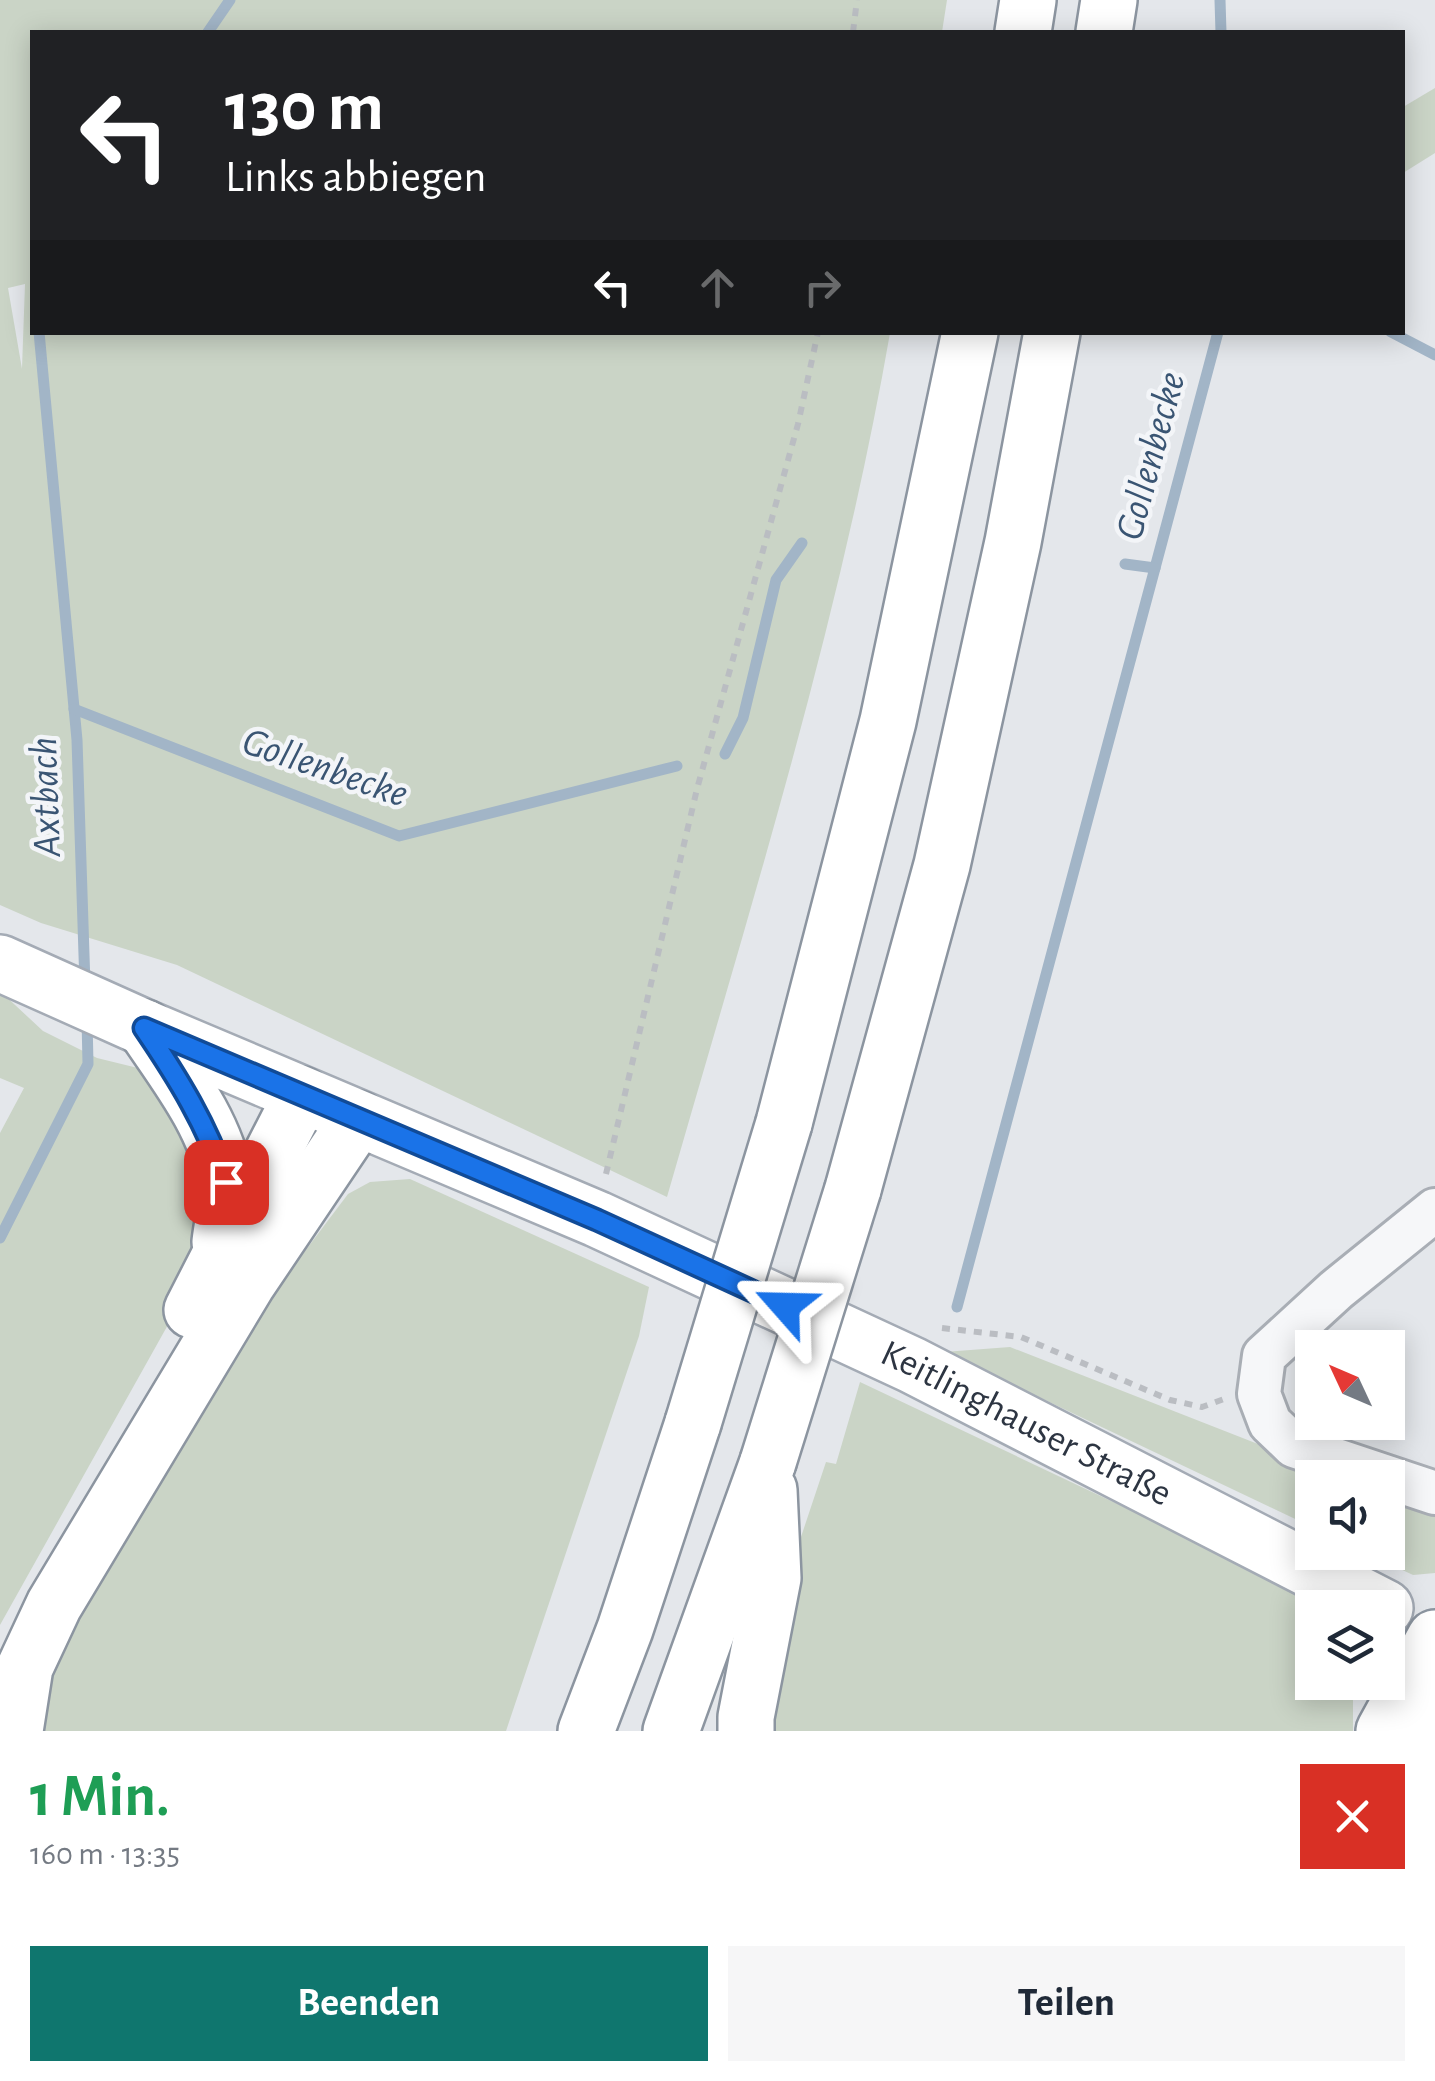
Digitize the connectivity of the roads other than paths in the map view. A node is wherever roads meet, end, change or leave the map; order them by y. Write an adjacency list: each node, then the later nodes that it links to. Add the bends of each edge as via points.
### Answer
1 (1028, 0): 3 (main road)
2 (1109, 0): 4 (main road)
3 (1023, 30)
4 (1104, 30)
5 (969, 335): 17 (main road, bridge, via 888,722 784,1123)
6 (1051, 335): 13 (main road, bridge, via 942,865 853,1189)
7 (23, 973): 8 (main road, Keitlinghauser Straße)
8 (130, 1021): 9 (main road, Keitlinghauser Straße); 12 (main road, via 190,1097 214,1145 226,1182)
9 (302, 1095): 10 (main road, Keitlinghauser Straße); 12 (main road)
10 (358, 1119): 15 (main road, Keitlinghauser Straße, via 912,1365); 22 (main road, via 247,1284 54,1605 25,1667)
11 (1435, 1210): 14 (lane, via 1264,1356 1259,1394 1270,1424 1294,1446)
12 (218, 1265): 19 (main road, via 31,1595)
13 (768, 1462): 25 (main road); 26 (main road, via 773,1578)
14 (1435, 1492)
15 (1334, 1590)
16 (1405, 1619): 18 (main road, Keitlinghauser Straße)
17 (625, 1629): 23 (main road); 24 (main road)
18 (1435, 1636): 28 (main road)
19 (0, 1672)
20 (1371, 1700): 27 (main road)
21 (1435, 1719): 29 (main road)
22 (15, 1731)
23 (558, 1731)
24 (586, 1731)
25 (671, 1731)
26 (746, 1731)
27 (1370, 1731)
28 (1384, 1731)
29 (1428, 1731)

